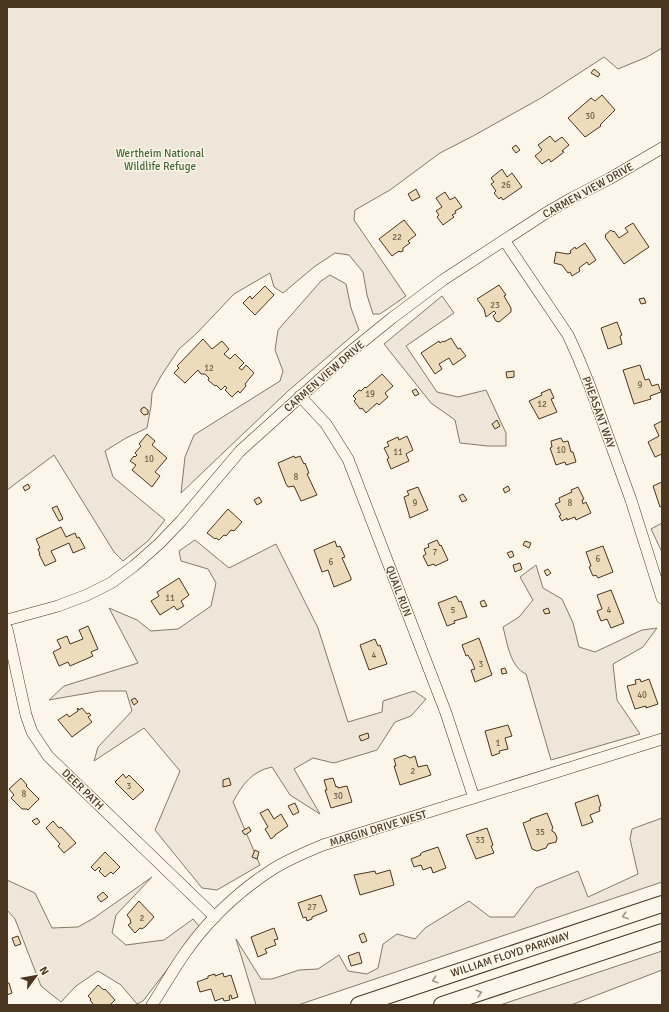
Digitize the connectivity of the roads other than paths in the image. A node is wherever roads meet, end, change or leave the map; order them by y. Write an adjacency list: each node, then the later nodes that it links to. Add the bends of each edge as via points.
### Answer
1 (662, 148): 2 (street, CARMEN VIEW DRIVE, via 553,209)
2 (504, 240): 3 (street, CARMEN VIEW DRIVE, via 443,280 392,318); 4 (street, PHEASANT WAY, via 568,335 578,357 631,500)
3 (300, 396): 5 (street, CARMEN VIEW DRIVE, via 240,451 181,521 134,566 87,595); 8 (street, QUAIL RUN, via 326,424 348,459 446,712)
4 (662, 598)
5 (7, 620)
6 (7, 629): 10 (street, DEER PATH, via 26,715 32,732 48,756)
7 (662, 739): 8 (street, MARGIN DRIVE WEST)
8 (474, 798): 10 (street, MARGIN DRIVE WEST, via 323,845 294,857 235,897)
9 (662, 904): 13 (highway, WILLIAM FLOYD PARKWAY, one-way to 13)
10 (214, 916): 12 (street, MARGIN DRIVE WEST, via 186,952)
11 (662, 932): 14 (highway, one-way to 11)
12 (152, 1005)
13 (359, 1005)
14 (442, 1005)

